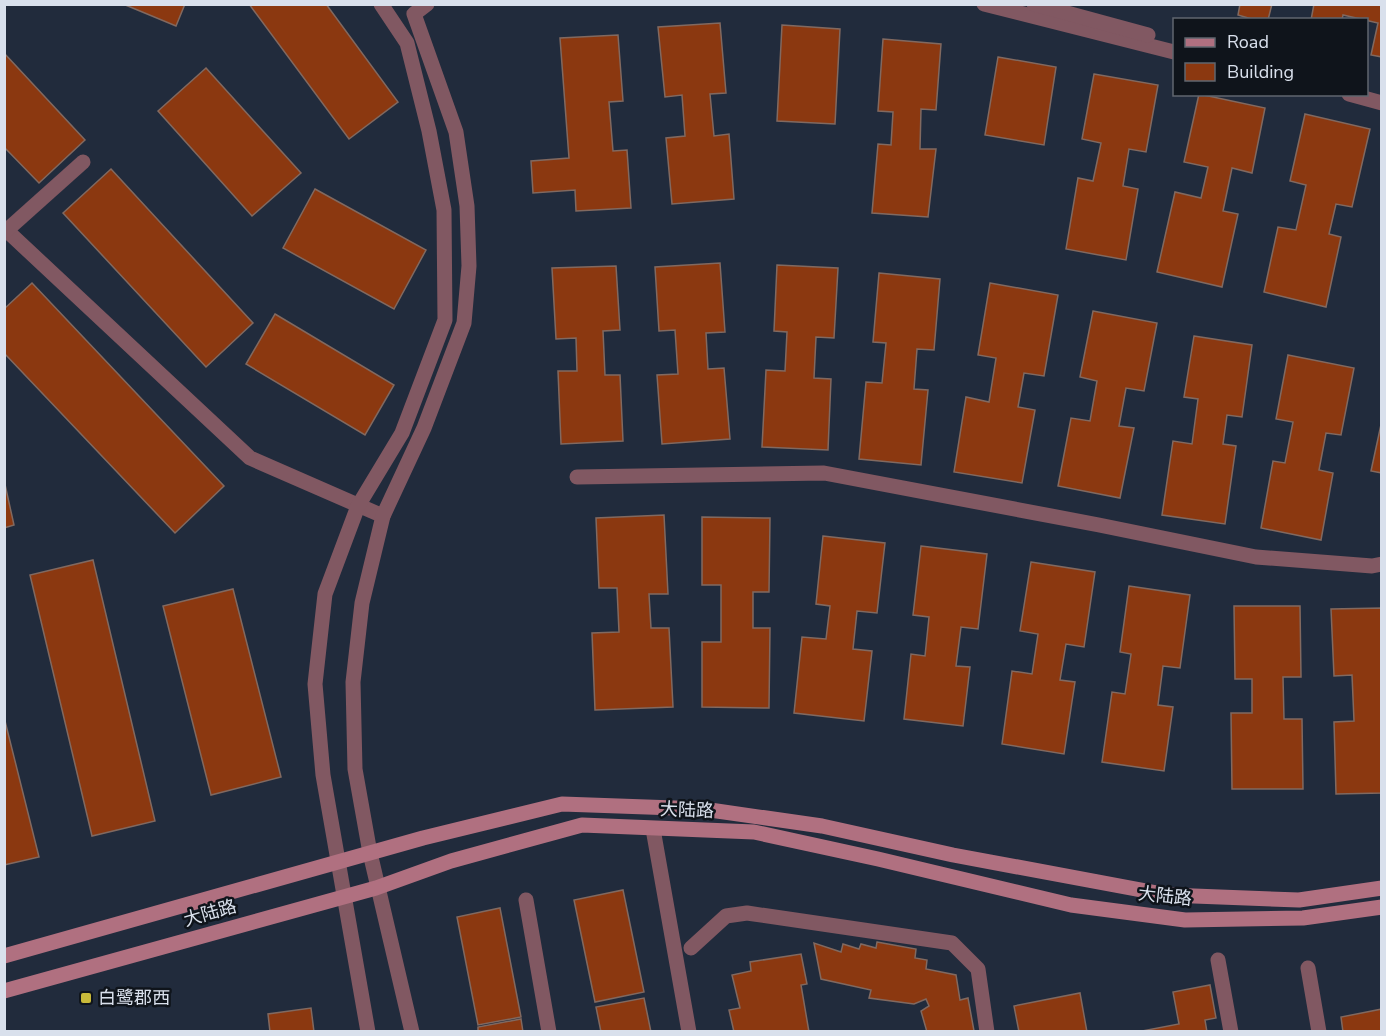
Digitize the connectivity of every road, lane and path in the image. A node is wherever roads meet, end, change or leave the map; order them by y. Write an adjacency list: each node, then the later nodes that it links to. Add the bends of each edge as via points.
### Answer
1 (401, 4): 5 (street)
2 (427, 4): 14 (street, via 414,14 456,132 467,206 469,266 464,323 424,428)
3 (984, 4): 7 (street)
4 (1034, 4): 6 (street)
5 (385, 9): 13 (street, via 407,43 429,131 444,210 445,320 402,433)
6 (1173, 42)
7 (1173, 52)
8 (1356, 96): 9 (street)
9 (1382, 103)
10 (83, 162): 11 (street)
11 (6, 229): 13 (street, via 250,458)
12 (577, 477): 15 (street, via 824,473 1256,557)
13 (358, 507): 14 (street); 18 (street, via 325,594 315,684 323,775)
14 (383, 516): 17 (street, via 362,603 353,682 355,769)
15 (1382, 564)
16 (653, 829): 19 (main road, 大陆路, via 582,825 450,861); 23 (main road, 大陆路, via 754,832 1071,905 1185,920 1304,918); 32 (street)
17 (369, 854): 18 (main road, 大陆路); 19 (street); 20 (main road, 大陆路, via 562,804 703,809 822,826 1168,895 1299,900)
18 (339, 862): 21 (street); 25 (main road, 大陆路)
19 (376, 888): 21 (main road, 大陆路); 30 (street)
20 (1382, 888)
21 (344, 897): 28 (main road, 大陆路); 29 (street)
22 (526, 900): 31 (street)
23 (1382, 907)
24 (691, 948): 33 (street, via 726,916 747,913 952,943 978,969)
25 (4, 956)
26 (1218, 960): 34 (street)
27 (1308, 968): 35 (street)
28 (4, 992)
29 (369, 1032)
30 (412, 1032)
31 (549, 1032)
32 (690, 1032)
33 (987, 1032)
34 (1232, 1032)
35 (1319, 1032)

